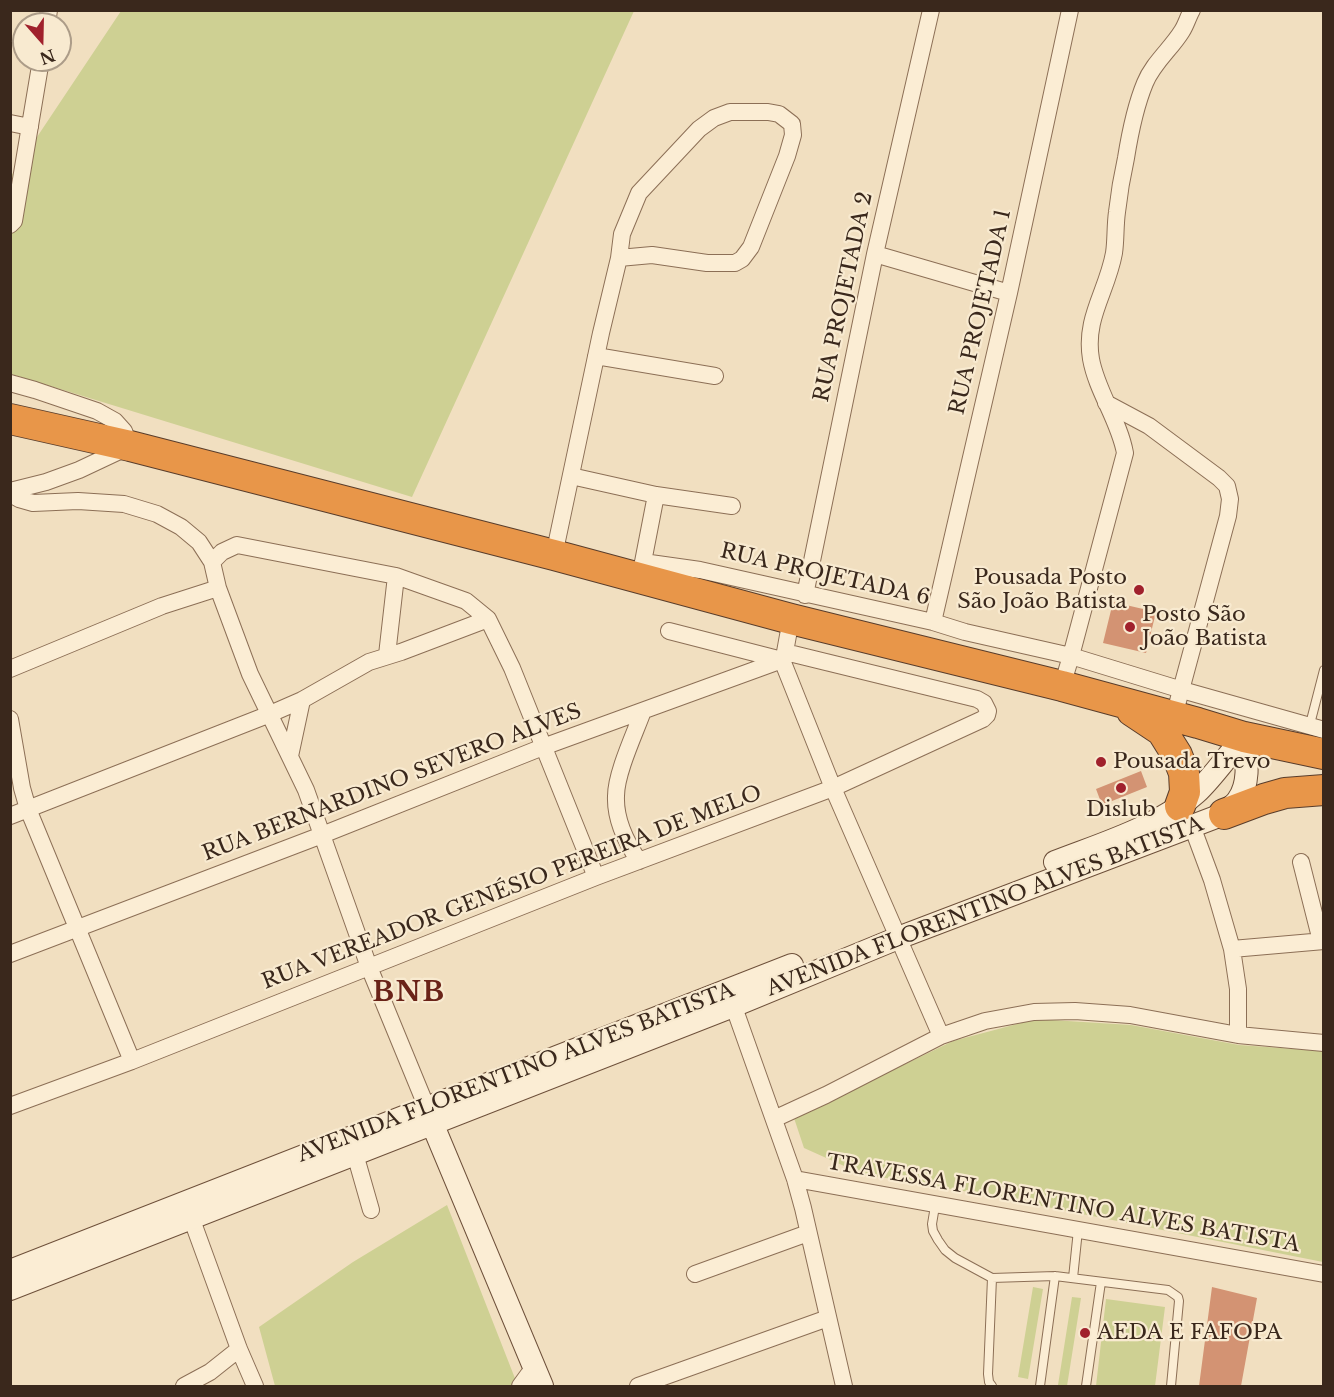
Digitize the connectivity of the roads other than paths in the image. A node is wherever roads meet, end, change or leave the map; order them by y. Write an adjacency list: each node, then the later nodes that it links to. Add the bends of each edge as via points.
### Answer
1 (931, 10): 8 (street, RUA PROJETADA 2)
2 (1070, 10): 10 (street, RUA PROJETADA 1)
3 (1192, 10): 14 (street, via 1182,31 1145,81 1132,121 1116,213 1114,251 1090,336 1091,359)
4 (39, 72): 6 (street)
5 (10, 123): 6 (street)
6 (30, 127): 7 (street, via 14,221)
7 (10, 225)
8 (874, 254): 10 (street); 26 (street, RUA PROJETADA 2)
9 (619, 258): 9 (street, via 622,234 639,193 699,129 714,118 747,111 779,114 792,124 787,156 752,247 742,259 735,263 707,263 652,255); 11 (street)
10 (1009, 293): 28 (street, RUA PROJETADA 1)
11 (596, 356): 12 (street); 17 (street)
12 (716, 376)
13 (10, 383): 16 (street, via 97,411 115,421)
14 (1106, 403): 32 (street, via 1125,453); 38 (street, via 1149,426 1227,486 1228,516)
15 (10, 419): 16 (highway)
16 (130, 446): 18 (street, via 79,470); 21 (highway)
17 (571, 476): 19 (street); 21 (street)
18 (10, 493): 22 (street, via 33,503 124,504 157,514 200,542)
19 (656, 495): 20 (street); 23 (street)
20 (732, 506)
21 (554, 555): 23 (highway)
22 (212, 562): 24 (street, via 237,545); 25 (street)
23 (640, 570): 26 (highway)
24 (396, 576): 27 (street, via 466,601); 30 (street)
25 (218, 588): 33 (street, via 162,606); 40 (street, via 250,674)
26 (798, 607): 28 (street, RUA PROJETADA 6); 31 (street, RUA PROJETADA 2); 35 (highway)
27 (489, 620): 30 (street); 44 (street)
28 (933, 622): 32 (street, RUA PROJETADA 6)
29 (669, 631): 31 (street)
30 (387, 655): 36 (street)
31 (784, 656): 39 (street, RUA BERNARDINO SEVERO ALVES); 46 (street); 46 (street, RUA VEREADOR GENÉSIO PEREIRA DE MELO, via 977,699 988,711 983,719)
32 (1071, 656): 35 (street); 38 (street, RUA PROJETADA 6)
33 (10, 669)
34 (1323, 670): 43 (lane)
35 (1062, 686): 37 (highway)
36 (302, 699): 40 (street); 45 (street)
37 (1120, 702): 38 (highway); 51 (highway, via 1162,731 1177,755 1184,773)
38 (1178, 703): 42 (highway); 43 (street, RUA PROJETADA 6)
39 (643, 711): 44 (street, RUA BERNARDINO SEVERO ALVES); 53 (street, via 615,796 619,823)
40 (270, 714): 45 (street); 48 (street)
41 (10, 719): 48 (street)
42 (1244, 737): 43 (highway); 49 (main road, AVENIDA FLORENTINO ALVES BATISTA, via 1246,779 1239,799); 51 (main road, AVENIDA FLORENTINO ALVES BATISTA, via 1205,784)
43 (1315, 740)
44 (543, 747): 52 (street, RUA BERNARDINO SEVERO ALVES); 55 (street)
45 (290, 756): 52 (street)
46 (833, 788): 53 (street, RUA VEREADOR GENÉSIO PEREIRA DE MELO); 57 (street)
47 (1320, 792): 49 (highway, via 1285,793)
48 (28, 809): 50 (street); 56 (street)
49 (1224, 814): 51 (main road, AVENIDA FLORENTINO ALVES BATISTA)
50 (10, 816)
51 (1186, 816): 57 (main road, AVENIDA FLORENTINO ALVES BATISTA, via 1158,819 1138,838); 59 (street, via 1212,880)
52 (322, 835): 56 (street, RUA BERNARDINO SEVERO ALVES); 61 (street)
53 (634, 854): 55 (street, RUA VEREADOR GENÉSIO PEREIRA DE MELO)
54 (1301, 862): 58 (street)
55 (596, 877): 61 (street, RUA VEREADOR GENÉSIO PEREIRA DE MELO)
56 (78, 928): 60 (street, RUA BERNARDINO SEVERO ALVES); 66 (street)
57 (896, 932): 62 (main road, AVENIDA FLORENTINO ALVES BATISTA); 64 (street)
58 (1322, 941): 59 (street)
59 (1232, 949): 63 (street, via 1238,989)
60 (10, 954)
61 (369, 967): 66 (street, RUA VEREADOR GENÉSIO PEREIRA DE MELO); 68 (street)
62 (731, 998): 68 (main road, AVENIDA FLORENTINO ALVES BATISTA); 69 (street)
63 (1238, 1035): 64 (street, via 1130,1015 1065,1011 985,1021); 65 (street)
64 (941, 1036): 69 (street)
65 (1323, 1043)
66 (132, 1061): 67 (street, RUA VEREADOR GENÉSIO PEREIRA DE MELO)
67 (10, 1106)
68 (429, 1116): 70 (main road, AVENIDA FLORENTINO ALVES BATISTA); 73 (main road, AVENIDA FLORENTINO ALVES BATISTA); 87 (main road)
69 (774, 1119): 71 (street)
70 (355, 1154): 73 (main road, AVENIDA FLORENTINO ALVES BATISTA); 74 (street)
71 (795, 1179): 72 (street, TRAVESSA FLORENTINO ALVES BATISTA); 76 (street)
72 (938, 1204): 75 (street, TRAVESSA FLORENTINO ALVES BATISTA); 81 (lane, via 933,1231 945,1250)
73 (188, 1210): 77 (main road, AVENIDA FLORENTINO ALVES BATISTA); 84 (main road, AVENIDA FLORENTINO ALVES BATISTA); 86 (street)
74 (371, 1210)
75 (1077, 1230): 79 (street, TRAVESSA FLORENTINO ALVES BATISTA); 82 (lane)
76 (808, 1233): 78 (street); 85 (street)
77 (10, 1271)
78 (695, 1274)
79 (1323, 1274)
80 (1055, 1276): 81 (lane); 82 (lane); 94 (lane)
81 (992, 1278): 93 (lane, via 988,1374)
82 (1073, 1278): 83 (lane)
83 (1101, 1282): 95 (lane); 96 (lane, via 1168,1290 1178,1297)
84 (10, 1289)
85 (828, 1318): 91 (street); 92 (street)
86 (239, 1349): 88 (street, via 210,1372); 89 (street)
87 (539, 1378): 90 (street, via 528,1376)
88 (183, 1386)
89 (255, 1386)
90 (520, 1386)
91 (638, 1386)
92 (844, 1386)
93 (992, 1386)
94 (1040, 1386)
95 (1086, 1386)
96 (1171, 1386)

